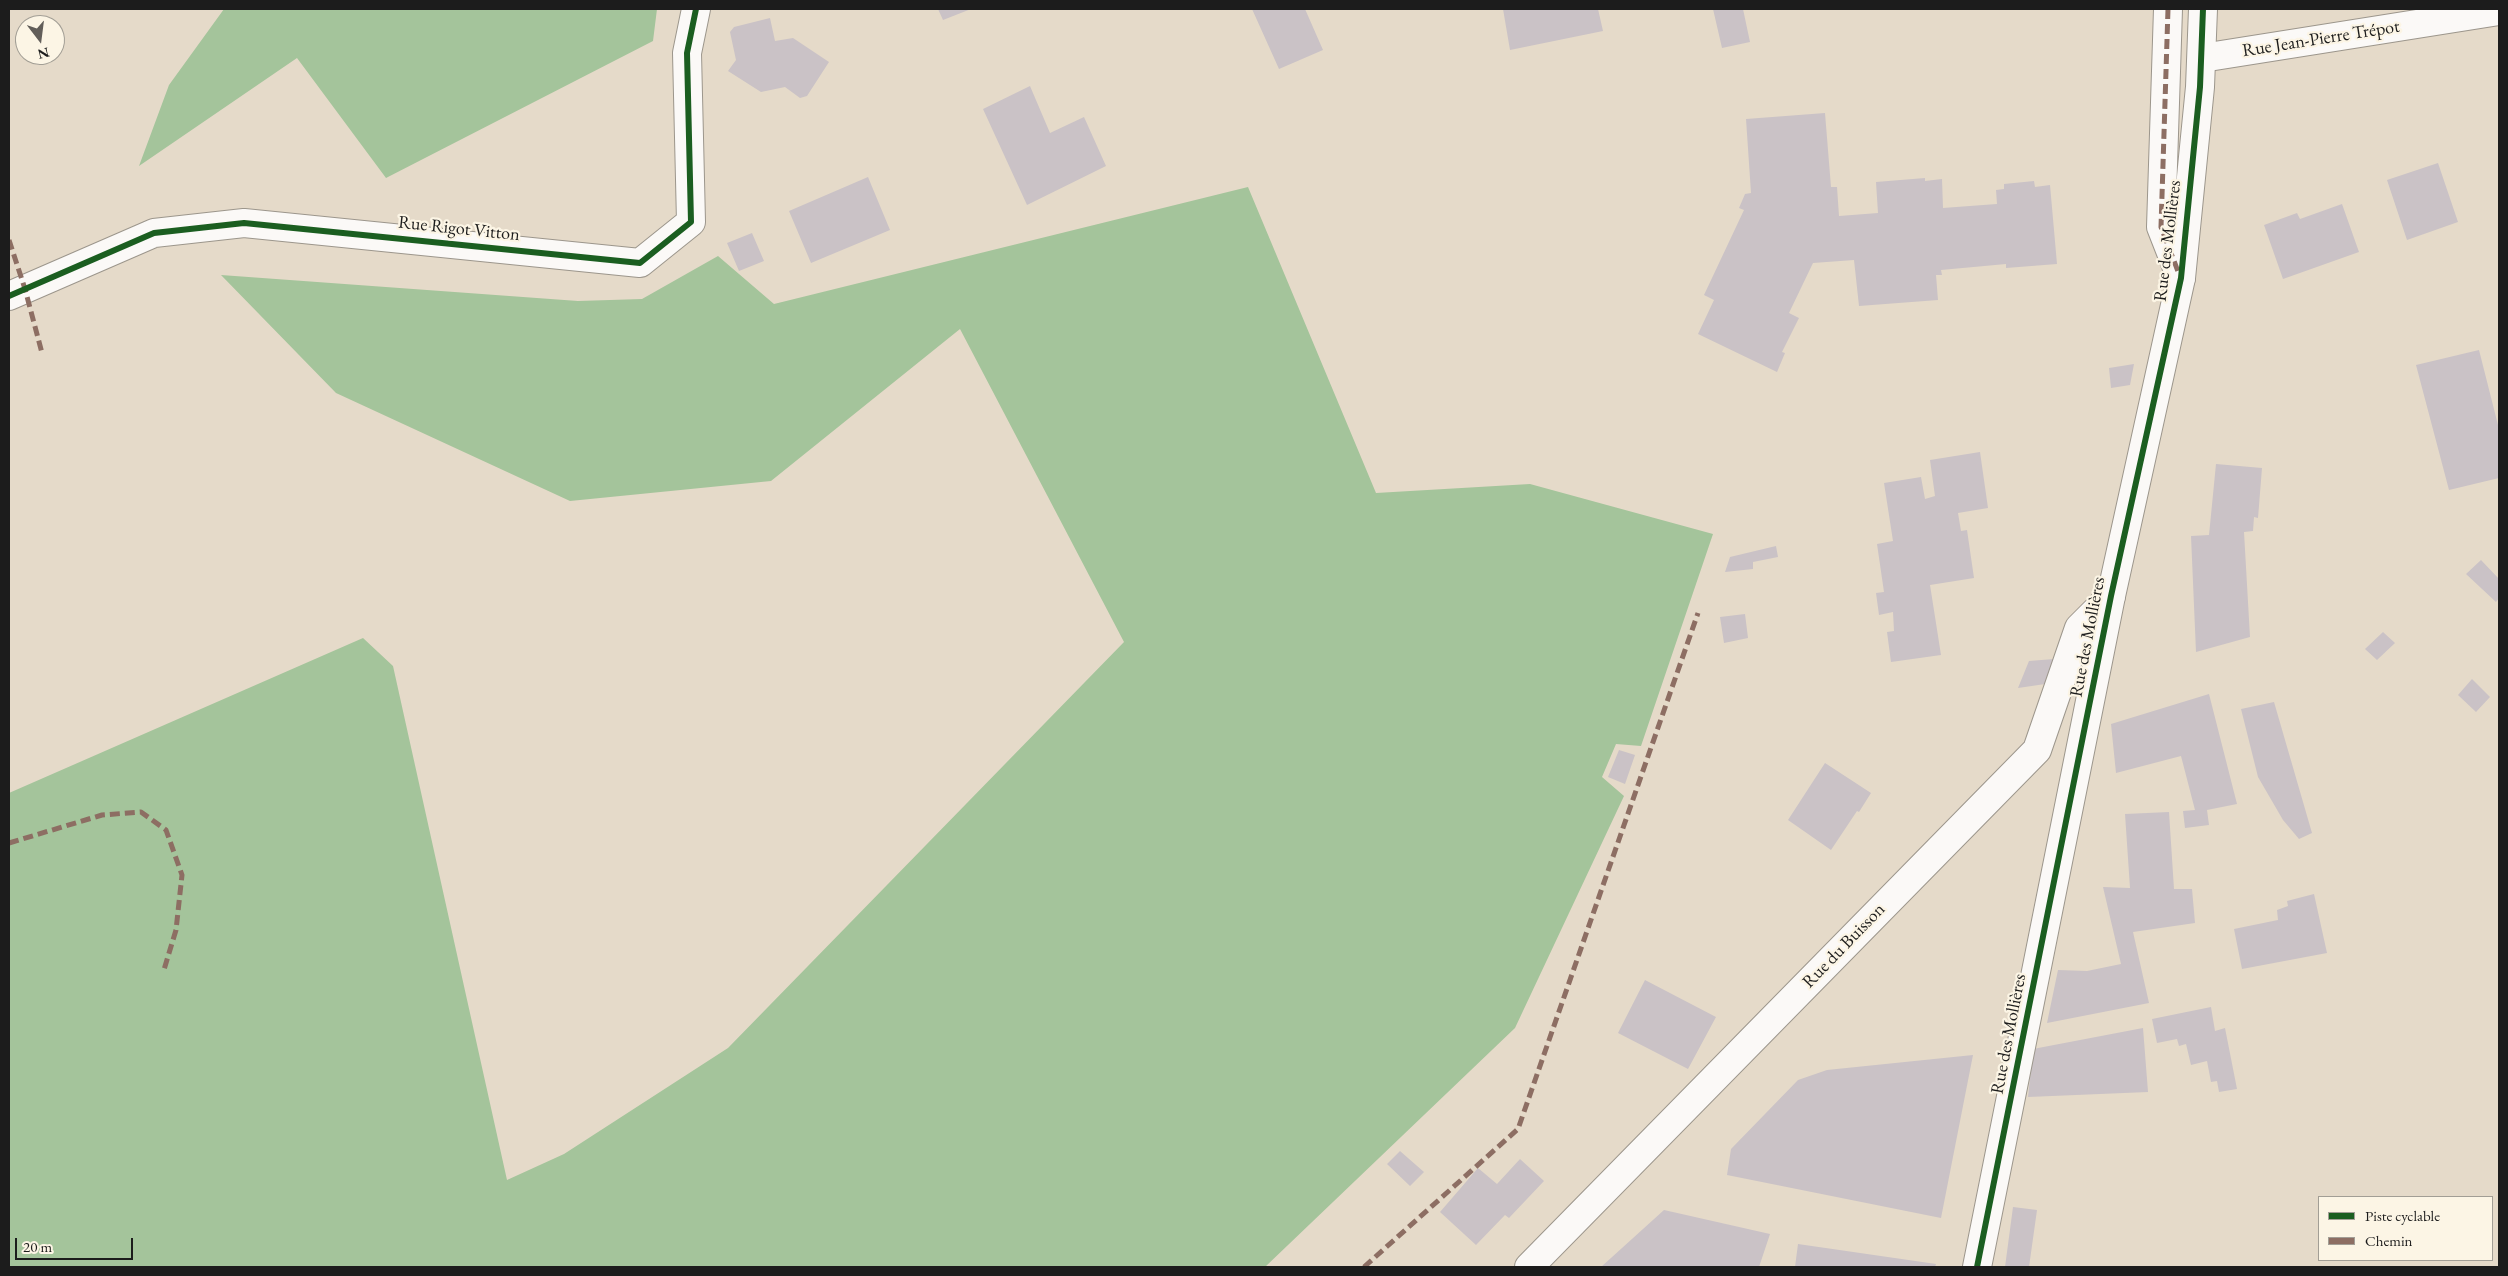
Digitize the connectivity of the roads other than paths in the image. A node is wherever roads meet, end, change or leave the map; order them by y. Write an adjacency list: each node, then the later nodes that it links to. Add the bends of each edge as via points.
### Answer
1 (696, 9): 7 (street, Rue Rigot Vitton, via 688,53 691,222 640,263 244,223 154,233)
2 (2168, 9): 6 (street, via 2161,227)
3 (2203, 9): 5 (street, Rue des Mollières)
4 (2499, 11): 5 (street, Rue Jean-Pierre Trépot)
5 (2202, 58): 6 (street, Rue des Mollières)
6 (2181, 278): 8 (street, Rue des Mollières)
7 (9, 296)
8 (2111, 596): 9 (street, Rue du Buisson, via 2079,628 2037,750); 10 (street, Rue des Mollières)
9 (1529, 1267)
10 (1977, 1267)

